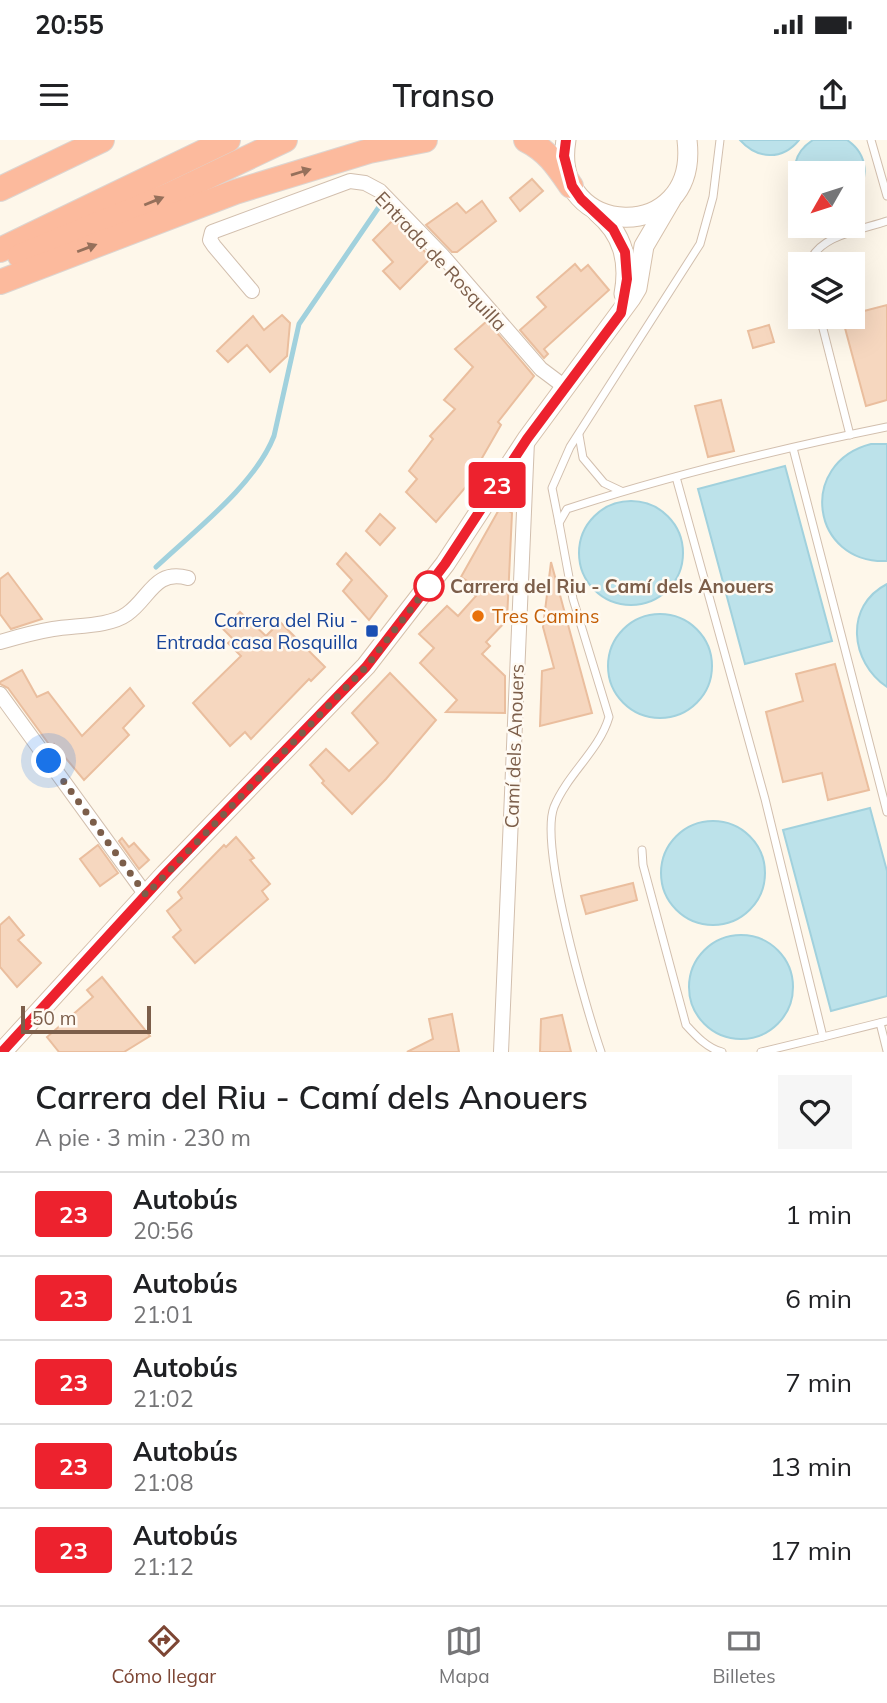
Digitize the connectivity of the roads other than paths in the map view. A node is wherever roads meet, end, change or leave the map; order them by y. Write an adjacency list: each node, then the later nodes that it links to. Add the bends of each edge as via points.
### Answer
1 (67, 140): 11 (highway)
2 (102, 140): 13 (highway)
3 (228, 140): 18 (highway)
4 (285, 140): 20 (highway, one-way to 4, via 169,195)
5 (425, 140): 21 (highway, one-way to 5, via 235,192 360,154)
6 (526, 140): 12 (highway, via 554,160)
7 (566, 140): 12 (street, via 564,156)
8 (687, 140): 15 (street, via 687,172)
9 (720, 140): 27 (lane, via 713,197 700,244)
10 (872, 140): 14 (lane)
11 (0, 178)
12 (572, 186): 16 (street)
13 (0, 189)
14 (887, 196)
15 (671, 200): 16 (street, via 657,211 633,218); 23 (street, via 645,246 637,288)
16 (593, 209): 23 (street, via 613,229 625,252 627,279)
17 (887, 221): 19 (lane, via 826,242)
18 (0, 250)
19 (814, 252)
20 (0, 265)
21 (0, 282)
22 (252, 291): 25 (street, Entrada de Rosquilla, via 214,246 212,232 350,181 365,183 380,191 541,369)
23 (621, 313): 25 (street)
24 (823, 329): 28 (lane)
25 (565, 387): 29 (street)
26 (887, 427): 28 (lane)
27 (579, 434): 32 (lane, via 583,458 604,483); 33 (lane, via 552,488)
28 (850, 435): 30 (lane)
29 (527, 439): 39 (street, via 445,564 366,667); 44 (street, Camí dels Anouers)
30 (793, 448): 31 (lane); 37 (lane)
31 (676, 477): 32 (lane); 41 (lane, via 765,799)
32 (622, 492): 33 (lane, via 567,509)
33 (559, 523): 45 (lane, via 573,599 609,717 604,735 567,780 553,810 551,837 557,886)
34 (188, 578): 35 (street, via 175,575 158,580 126,615)
35 (0, 642)
36 (0, 694): 39 (street)
37 (887, 812)
38 (642, 850): 46 (lane, via 686,1025)
39 (146, 895): 43 (street)
40 (883, 1022): 41 (lane); 42 (lane)
41 (823, 1037): 47 (lane)
42 (887, 1051)
43 (2, 1052)
44 (501, 1052)
45 (601, 1052)
46 (722, 1052)
47 (761, 1052)

